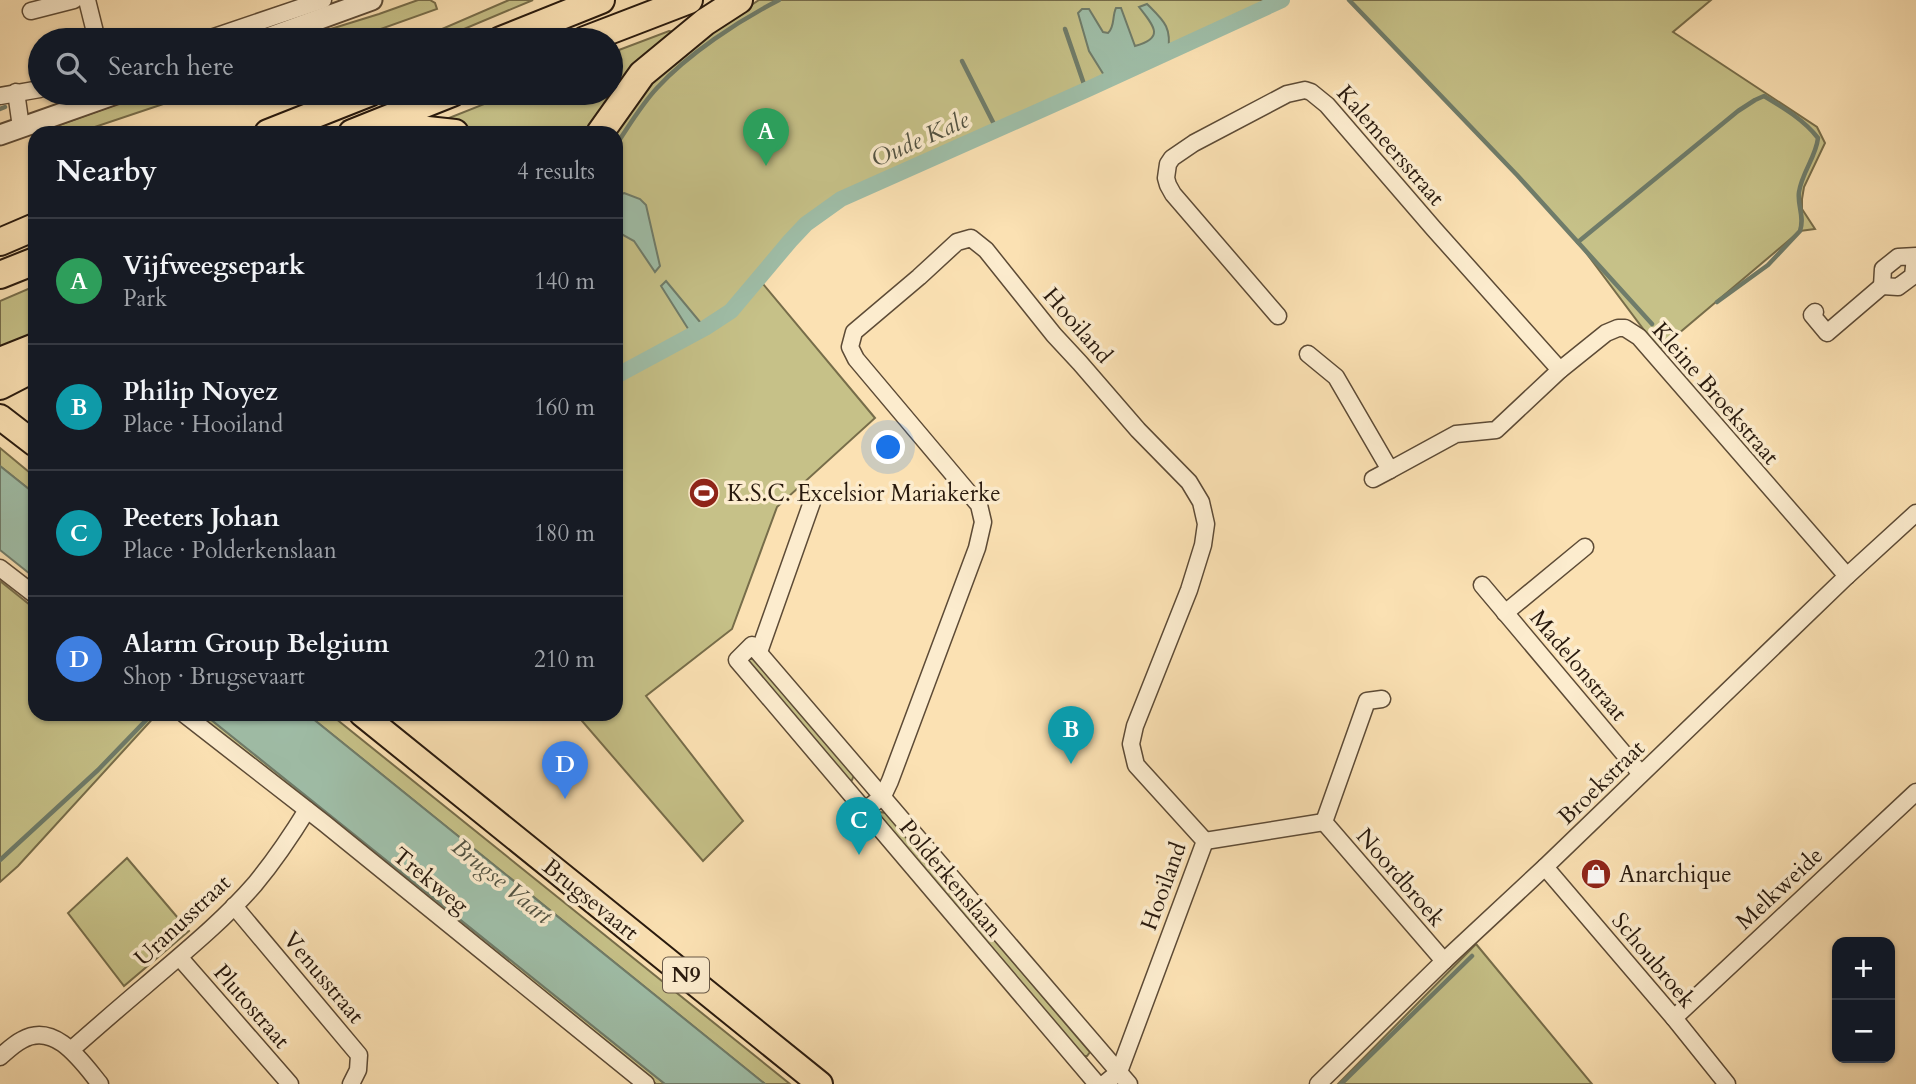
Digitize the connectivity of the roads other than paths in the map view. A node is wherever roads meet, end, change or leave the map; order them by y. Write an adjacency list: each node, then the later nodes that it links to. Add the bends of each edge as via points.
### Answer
1 (74, 0): 8 (street)
2 (87, 0): 9 (street)
3 (323, 0): 10 (street)
4 (372, 0): 11 (street)
5 (689, 0): 13 (highway)
6 (739, 0): 16 (highway, via 642,74)
7 (596, 1): 12 (highway)
8 (30, 11)
9 (94, 28)
10 (240, 28)
11 (295, 28)
12 (530, 28)
13 (617, 28)
14 (28, 91): 15 (street)
15 (8, 94): 24 (street)
16 (623, 101)
17 (82, 105): 24 (street)
18 (339, 105): 21 (highway)
19 (422, 105): 22 (highway)
20 (620, 105): 23 (highway)
21 (286, 126)
22 (370, 126)
23 (605, 126)
24 (22, 127): 25 (street)
25 (0, 135)
26 (28, 231): 27 (highway)
27 (0, 242)
28 (1915, 256): 31 (street, via 1898,257 1883,269); 31 (street, via 1913,276 1898,287)
29 (28, 264): 30 (highway)
30 (0, 275)
31 (1882, 286): 32 (street, via 1827,333 1812,315)
32 (1815, 312)
33 (1278, 316): 37 (street, Kalemeersstraat, via 1173,194 1167,185 1167,171 1172,158 1194,143 1287,94 1305,90 1328,105)
34 (28, 350): 36 (highway)
35 (1308, 354): 42 (street, via 1336,377)
36 (0, 361)
37 (1560, 370): 42 (street, Kleine Broekstraat, via 1496,430 1456,434); 48 (street, Kleine Broekstraat, via 1606,332 1630,330)
38 (28, 372): 39 (highway)
39 (0, 386)
40 (0, 417): 41 (main road)
41 (28, 439)
42 (1390, 470): 43 (street, Kleine Broekstraat)
43 (1373, 479)
44 (812, 502): 52 (street)
45 (1916, 513): 48 (street, Broekstraat)
46 (1585, 547): 51 (street)
47 (0, 568): 50 (street)
48 (1847, 576): 56 (street, Broekstraat)
49 (1482, 585): 51 (street, Madelonstraat)
50 (28, 590)
51 (1505, 613): 56 (street, Madelonstraat)
52 (759, 652): 58 (street, Polderkenslaan); 60 (street, Polderkenslaan, via 752,645 737,660)
53 (1369, 697): 61 (street, Noordbroek)
54 (193, 721): 59 (street, Trekweg)
55 (371, 721): 75 (main road, Brugsevaart / N9)
56 (1641, 774): 63 (street, Broekstraat)
57 (1916, 792): 67 (street, Melkweide)
58 (883, 796): 60 (street, Hooiland); 62 (street, Hooiland, via 983,522 979,505 850,347 854,332 957,243 971,238 1189,482 1201,502 1206,524 1203,545 1131,744 1136,765); 70 (street, Polderkenslaan)
59 (307, 810): 64 (street, Uranusstraat, via 285,845); 74 (street, Trekweg)
60 (864, 811): 76 (street, Polderkenslaan)
61 (1324, 822): 62 (street, Noordbroek); 66 (street, Noordbroek)
62 (1205, 841): 70 (street, Hooiland)
63 (1545, 867): 66 (street, Broekstraat); 67 (street, Schoubroek)
64 (234, 906): 65 (street, Uranusstraat); 73 (street, Venusstraat, via 359,1055)
65 (180, 958): 68 (street, Uranusstraat); 72 (street, Plutostraat)
66 (1444, 961): 78 (street, Broekstraat)
67 (1674, 1018): 79 (street, Schoubroek)
68 (72, 1049): 69 (street, via 41,1035 23,1039); 71 (street)
69 (0, 1057)
70 (1124, 1078): 77 (street)
71 (100, 1084)
72 (290, 1084)
73 (351, 1084)
74 (646, 1084)
75 (820, 1084)
76 (1097, 1084)
77 (1104, 1084)
78 (1318, 1084)
79 (1727, 1084)

